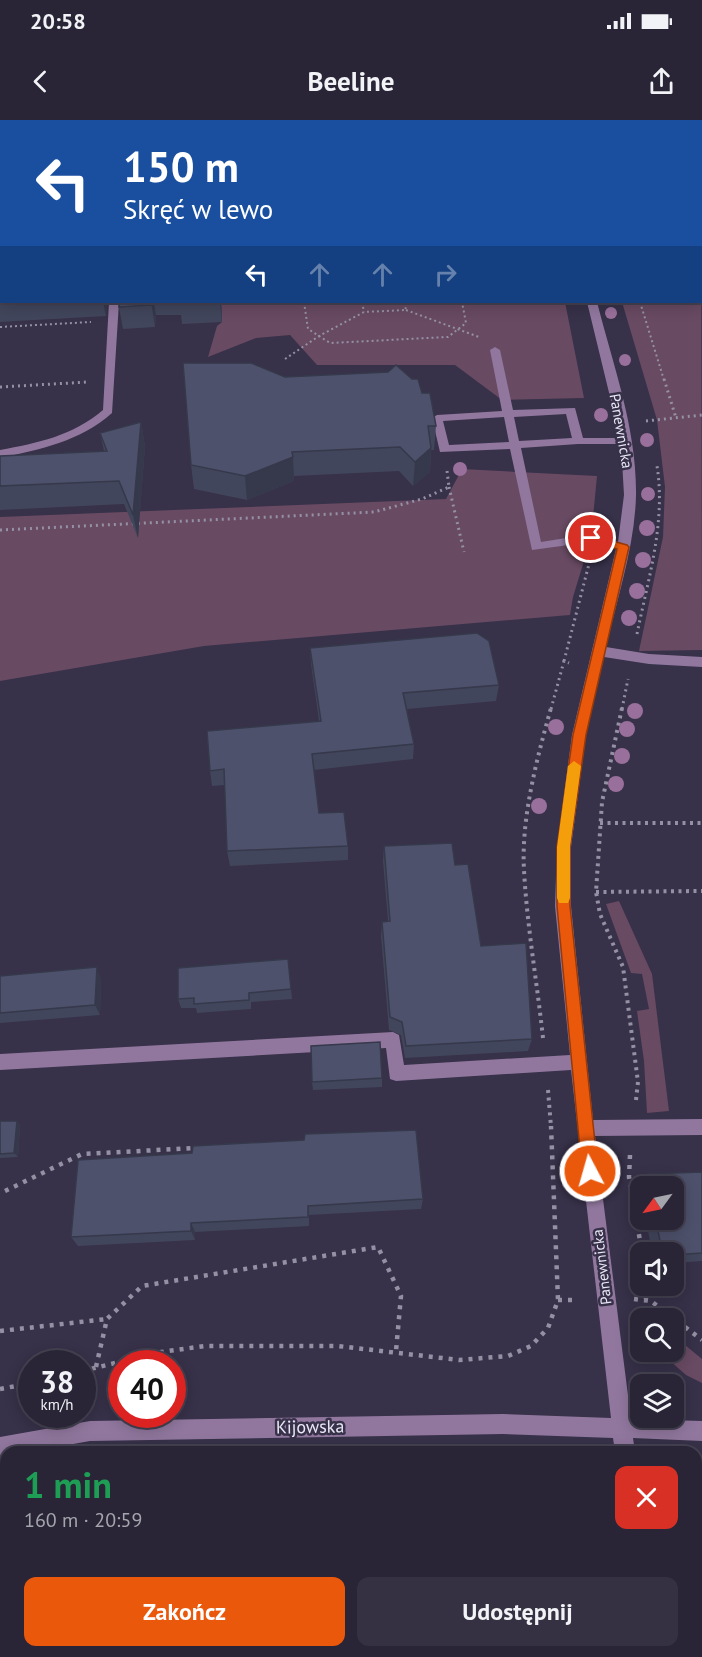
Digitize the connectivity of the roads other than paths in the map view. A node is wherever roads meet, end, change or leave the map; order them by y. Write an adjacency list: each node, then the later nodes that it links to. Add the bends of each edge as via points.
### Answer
1 (114, 303): 8 (street, via 108,411 92,426 65,440)
2 (592, 303): 6 (street, Panewnicka)
3 (495, 350): 4 (street)
4 (509, 414): 5 (street, via 571,410); 7 (street); 7 (street, via 437,418 444,449)
5 (578, 441): 6 (street); 7 (street)
6 (626, 441): 9 (street, Panewnicka, via 630,495)
7 (517, 445): 9 (street, via 536,547 591,538)
8 (0, 454)
9 (623, 547): 10 (street, Panewnicka)
10 (598, 651): 11 (street); 13 (street, Panewnicka, via 579,735 564,847 563,906)
11 (702, 662)
12 (0, 1062): 13 (street, via 393,1040 396,1073)
13 (579, 1062): 15 (street, Panewnicka)
14 (702, 1127): 15 (street)
15 (585, 1128): 16 (street, Panewnicka)
16 (622, 1428): 17 (street, Kijowska); 18 (street, Kijowska, via 503,1424 90,1431); 19 (street, Panewnicka)
17 (702, 1431)
18 (6, 1446)
19 (624, 1446)

